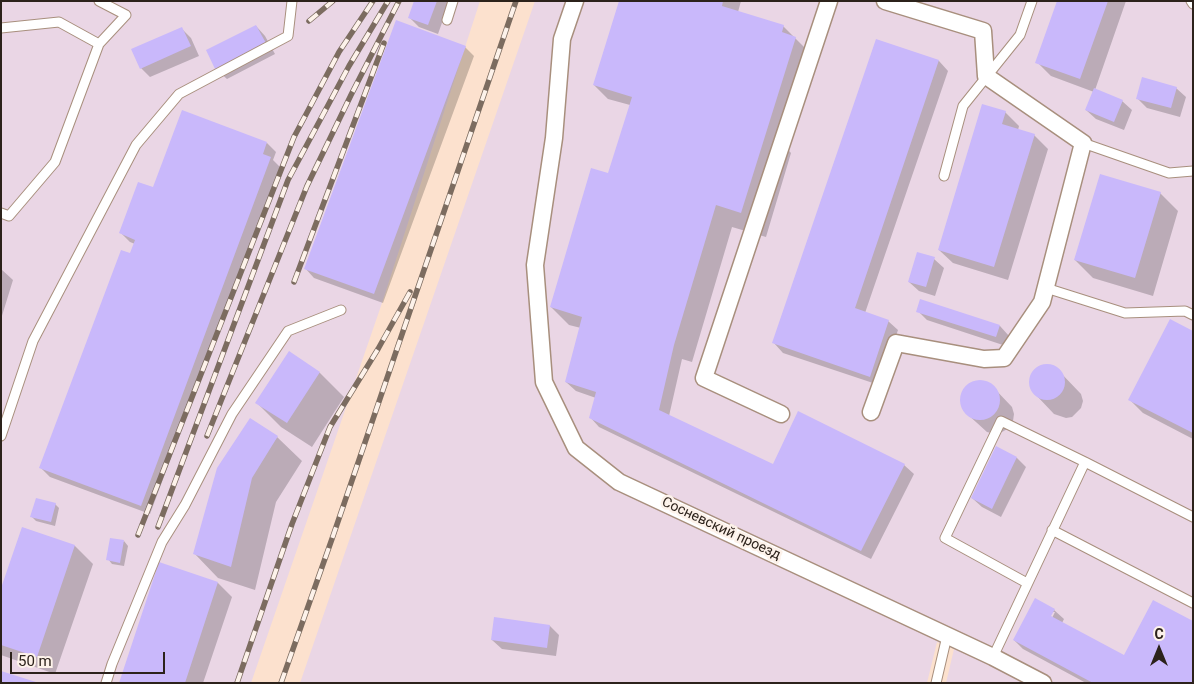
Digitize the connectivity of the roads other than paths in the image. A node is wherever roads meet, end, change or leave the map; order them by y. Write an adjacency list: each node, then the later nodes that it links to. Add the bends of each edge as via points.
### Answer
1 (99, 1): 12 (lane, via 126,15)
2 (292, 1): 23 (lane, via 288,36 179,94 136,145 33,341)
3 (453, 1): 10 (lane)
4 (575, 1): 29 (street, Сосневский проезд, via 562,39 554,138 535,265 544,382 576,448 619,482)
5 (829, 1): 22 (street, via 704,378)
6 (885, 1): 13 (street, via 983,31)
7 (1032, 1): 13 (lane, via 1020,35)
8 (1191, 1): 9 (lane)
9 (1193, 4)
10 (447, 20)
11 (1, 28): 12 (lane, via 59,22)
12 (99, 44): 17 (lane, via 55,162 9,216)
13 (986, 76): 14 (street); 16 (lane, via 963,106)
14 (1083, 143): 15 (lane, via 1169,173); 18 (street)
15 (1193, 171)
16 (944, 176)
17 (1, 213)
18 (1046, 288): 20 (lane, via 1125,313 1185,311); 21 (street, via 1042,302 1004,358 984,359 896,344)
19 (340, 310): 31 (lane, via 288,331 232,414 162,542)
20 (1193, 315)
21 (871, 412)
22 (781, 414)
23 (1, 436)
24 (1084, 462): 25 (lane); 26 (lane); 27 (lane, via 1001,420 949,529 945,538)
25 (1193, 517)
26 (1052, 530): 27 (lane); 28 (lane)
27 (1027, 583): 30 (lane)
28 (1193, 603)
29 (947, 636): 30 (street, Сосневский проезд); 32 (lane)
30 (993, 657): 33 (street, Сосневский проезд)
31 (106, 683)
32 (936, 683)
33 (1043, 683)

